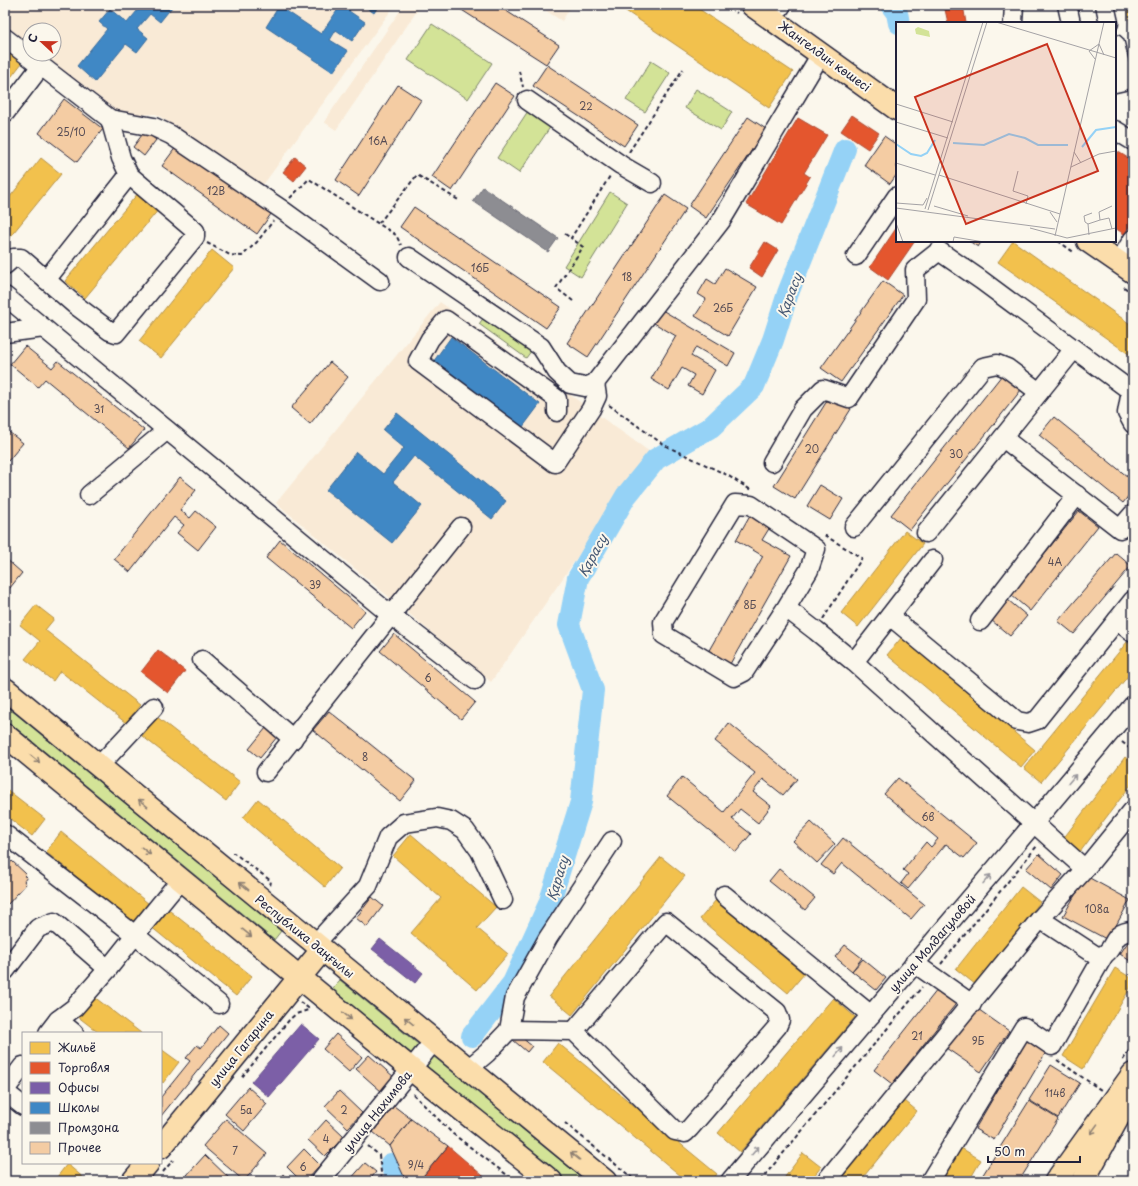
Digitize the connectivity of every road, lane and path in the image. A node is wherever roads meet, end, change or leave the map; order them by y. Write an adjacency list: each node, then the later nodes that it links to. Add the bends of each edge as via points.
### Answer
1 (752, 5): 5 (main road, Жангелдин көшесі)
2 (1014, 5): 6 (street)
3 (1067, 5): 7 (street)
4 (1105, 5): 8 (street)
5 (777, 11): 11 (main road, Жангелдин көшесі, via 786,30)
6 (1013, 22)
7 (1071, 22)
8 (1110, 22)
9 (5, 38): 12 (street)
10 (1116, 48): 14 (street, via 1124,81)
11 (822, 54): 16 (main road, Жангелдин көшесі); 45 (street, via 721,221)
12 (41, 66): 17 (street); 18 (street)
13 (683, 69): 21 (path)
14 (1116, 83)
15 (527, 100): 21 (street)
16 (896, 107)
17 (5, 113)
18 (110, 119): 22 (street, via 121,158); 26 (street, via 154,127 171,135)
19 (1116, 131): 20 (street)
20 (1133, 141)
21 (619, 164): 23 (street); 31 (path)
22 (129, 175): 30 (street, via 195,231); 38 (street)
23 (652, 183)
24 (896, 197): 34 (street)
25 (460, 201): 27 (path, via 417,175)
26 (280, 209): 27 (path, via 309,179); 30 (path, via 257,242 242,256 230,255); 39 (street)
27 (379, 223): 29 (path)
28 (565, 234): 31 (path)
29 (396, 235)
30 (195, 237): 38 (street, via 116,332 110,331)
31 (571, 238): 41 (path, via 583,247 556,288)
32 (1133, 239): 37 (street)
33 (1089, 242): 37 (main road)
34 (856, 256)
35 (409, 257): 45 (street, via 541,347 557,372 570,384)
36 (5, 265): 38 (street, via 13,258 21,258)
37 (1126, 267)
38 (46, 280)
39 (380, 281)
40 (5, 296): 42 (street)
41 (573, 301)
42 (44, 328): 43 (street); 50 (street)
43 (5, 333)
44 (1074, 349): 46 (street); 47 (street); 53 (street, via 939,251 915,270 916,299 850,398 823,389 803,409)
45 (596, 389): 48 (street, via 590,409 555,463 418,361 430,339 446,320 557,400); 52 (path, via 664,445)
46 (1132, 390): 49 (street, via 1127,413)
47 (1039, 392): 51 (street); 58 (street, via 1007,368 997,364 983,366)
48 (557, 412)
49 (1133, 424)
50 (167, 430): 54 (street); 63 (street)
51 (1003, 438): 55 (street); 59 (street)
52 (682, 453)
53 (772, 462)
54 (89, 495)
55 (1077, 495): 56 (street, via 1120,529); 66 (street)
56 (1133, 514)
57 (461, 527): 63 (street)
58 (854, 527)
59 (926, 533)
60 (932, 560): 64 (street)
61 (1133, 600): 65 (street)
62 (786, 608): 62 (street, via 744,672 734,677 664,635 663,622 735,504 751,505 816,549 809,570); 69 (street)
63 (392, 616): 70 (street); 76 (street)
64 (890, 616): 65 (street, via 1017,721 1028,723 1037,720); 69 (street)
65 (1117, 620): 67 (street)
66 (980, 621)
67 (1133, 633)
68 (202, 660): 76 (street)
69 (854, 662): 81 (street)
70 (475, 680)
71 (5, 689): 78 (main road, Республика даңғылы)
72 (1133, 705): 81 (street, улица Молдагуловой, one-way to 72)
73 (154, 706): 78 (street)
74 (5, 735): 85 (main road, one-way to 85)
75 (1126, 738): 77 (path, via 1122,742)
76 (293, 739): 79 (street)
77 (1133, 751)
78 (99, 766): 91 (main road, Республика даңғылы, one-way to 78)
79 (266, 772)
80 (1133, 810): 84 (street)
81 (1039, 830): 84 (street); 93 (street, улица Молдагуловой, one-way to 81); 97 (path)
82 (7, 838): 90 (street)
83 (612, 840): 103 (street, via 548,938 515,997)
84 (1085, 870): 88 (street)
85 (181, 879): 90 (street); 96 (main road, one-way to 96)
86 (724, 895): 101 (street)
87 (503, 900): 91 (street, via 480,851 465,830 451,821 437,818 404,823 388,837 368,886)
88 (1040, 920): 92 (street, via 1095,955); 99 (street)
89 (1133, 931): 92 (street, via 1116,937)
90 (135, 934): 94 (street); 98 (street)
91 (319, 946): 96 (main road, улица Гагарина); 106 (main road, Республика даңғылы, one-way to 91)
92 (1104, 955): 107 (street)
93 (914, 963): 97 (street); 101 (street, улица Молдагуловой)
94 (108, 970): 95 (street, via 54,922 38,928); 102 (street)
95 (5, 971)
96 (299, 976): 111 (main road, one-way to 111); 119 (main road, улица Гагарина)
97 (932, 976): 99 (street); 129 (path)
98 (219, 1004)
99 (972, 1004): 130 (street)
100 (308, 1010): 112 (path, via 290,1019)
101 (871, 1015): 128 (street, улица Молдагуловой, one-way to 101)
102 (53, 1027): 105 (street)
103 (509, 1030): 104 (street); 109 (street)
104 (574, 1031): 104 (street, via 666,922 777,1012 780,1020 777,1027 684,1133 674,1130)
105 (70, 1032)
106 (434, 1041): 109 (main road, Республика даңғылы); 111 (street, улица Нахимова)
107 (1052, 1046): 115 (path, via 1056,1060); 131 (street, via 1024,1027)
108 (22, 1067): 114 (street)
109 (468, 1069): 126 (main road, Республика даңғылы, one-way to 109)
110 (1133, 1074): 132 (main road, one-way to 132)
111 (406, 1075): 118 (street, улица Нахимова); 124 (path, via 453,1134); 125 (main road)
112 (239, 1080)
113 (1133, 1090): 133 (main road)
114 (5, 1091): 116 (street)
115 (1103, 1091)
116 (22, 1105)
117 (564, 1123): 127 (path)
118 (357, 1136): 122 (street, улица Нахимова); 123 (path, via 379,1155)
119 (167, 1153)
120 (154, 1169): 121 (main road)
121 (134, 1181)
122 (320, 1181)
123 (382, 1181)
124 (515, 1181)
125 (551, 1181)
126 (605, 1181)
127 (636, 1181)
128 (730, 1181)
129 (760, 1181)
130 (826, 1181)
131 (930, 1181)
132 (1056, 1181)
133 (1083, 1181)

